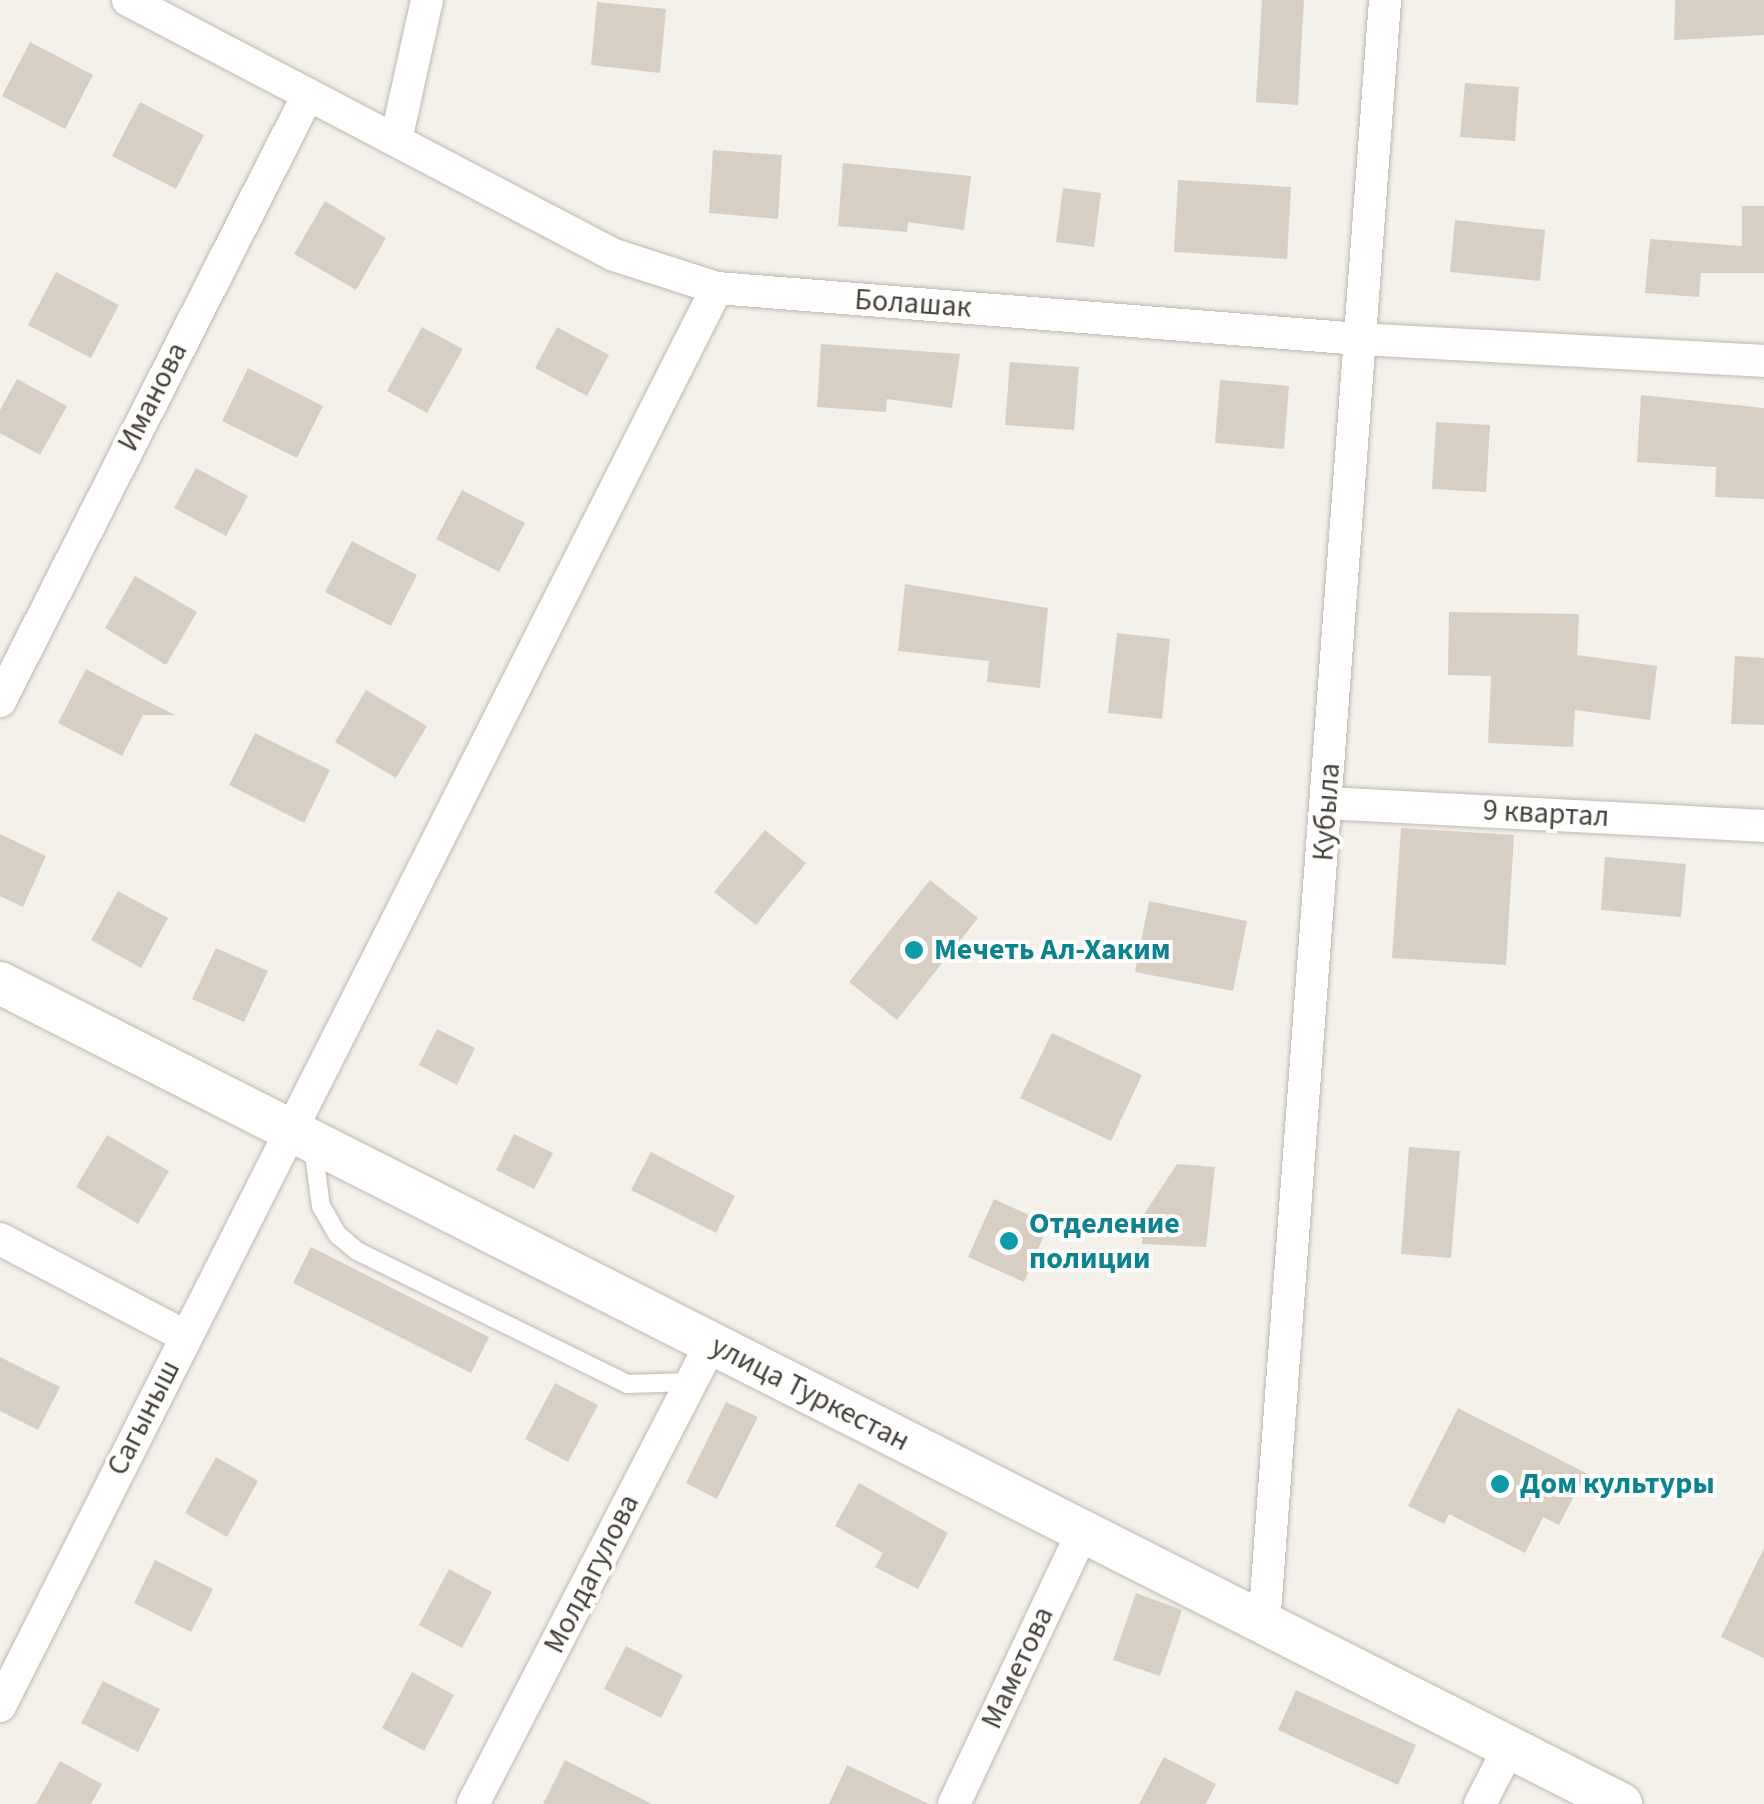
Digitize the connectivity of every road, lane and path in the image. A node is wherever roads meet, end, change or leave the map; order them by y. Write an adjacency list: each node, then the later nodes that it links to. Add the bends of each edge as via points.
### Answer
1 (128, 0): 4 (street, Болашак)
2 (427, 0): 5 (street)
3 (1384, 0): 7 (street, Кубыла)
4 (308, 94): 5 (street, Болашак); 9 (street, Иманова)
5 (396, 140): 6 (street, Болашак, via 614,255)
6 (717, 288): 7 (street, Болашак); 13 (street, Сагыныш)
7 (1360, 338): 8 (street, Болашак); 10 (street, Кубыла)
8 (1764, 362)
9 (0, 700)
10 (1328, 803): 11 (street, 9 квартал); 19 (street, Кубыла)
11 (1764, 826)
12 (0, 983): 13 (street, улица Туркестан)
13 (300, 1136): 15 (street, Сагыныш); 16 (street, улица Туркестан); 17 (lane, via 322,1206 338,1235 357,1251 627,1384)
14 (0, 1239): 15 (street)
15 (185, 1336): 20 (street, Сагыныш)
16 (711, 1344): 17 (street, Молдагулова); 18 (street, улица Туркестан)
17 (692, 1382): 22 (street, Молдагулова)
18 (1082, 1533): 19 (street, улица Туркестан); 23 (street, Маметова)
19 (1264, 1624): 21 (street, улица Туркестан)
20 (0, 1706)
21 (1510, 1746): 24 (street); 25 (street, улица Туркестан)
22 (473, 1804)
23 (954, 1804)
24 (1480, 1804)
25 (1621, 1804)

